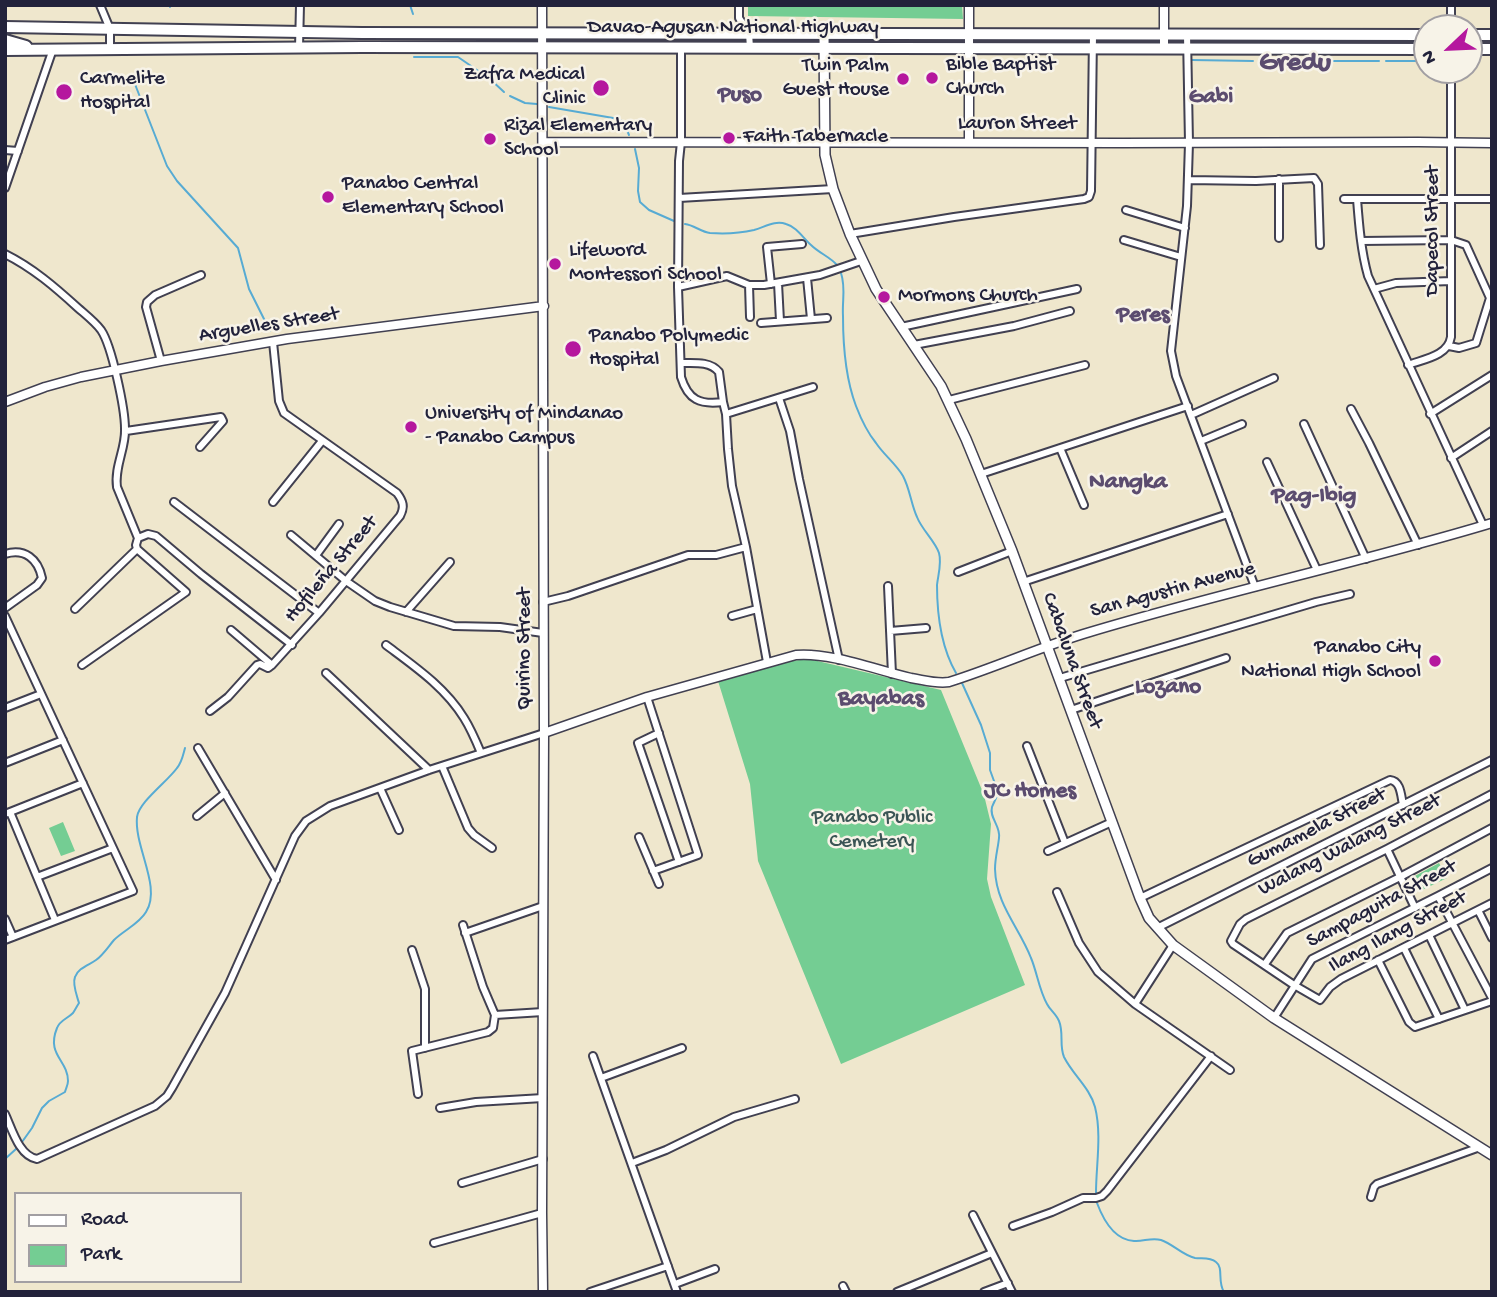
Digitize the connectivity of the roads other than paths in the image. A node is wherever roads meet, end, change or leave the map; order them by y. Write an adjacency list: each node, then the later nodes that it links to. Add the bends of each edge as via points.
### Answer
1 (100, 5): 9 (street)
2 (300, 5): 10 (street)
3 (542, 5): 11 (street, Quirino Street)
4 (739, 5): 12 (street, via 739,18)
5 (969, 5): 15 (street)
6 (1164, 5): 18 (street)
7 (5, 27): 8 (highway, Davao-Agusan National Highway)
8 (38, 27): 9 (highway, Davao-Agusan National Highway); 22 (highway, Davao-Agusan National Highway)
9 (110, 29): 10 (highway, Davao-Agusan National Highway); 36 (street)
10 (300, 32): 11 (highway, Davao-Agusan National Highway); 23 (street)
11 (542, 32): 12 (highway, Davao-Agusan National Highway); 24 (street, Quirino Street)
12 (749, 33): 13 (highway, Davao-Agusan National Highway); 26 (street)
13 (824, 33): 14 (highway, Davao-Agusan National Highway); 27 (main road, Cabaluna Street)
14 (879, 33): 15 (highway, Davao-Agusan National Highway); 28 (highway)
15 (969, 34): 17 (highway, Davao-Agusan National Highway); 29 (street)
16 (1372, 34): 20 (highway, Davao-Agusan National Highway); 21 (highway, Davao-Agusan National Highway); 33 (highway)
17 (1093, 35): 18 (highway, Davao-Agusan National Highway); 30 (street)
18 (1164, 35): 19 (highway, Davao-Agusan National Highway); 31 (street)
19 (1186, 35): 20 (highway, Davao-Agusan National Highway); 32 (street)
20 (1307, 35): 37 (highway)
21 (1413, 35)
22 (5, 38): 34 (highway, Davao-Agusan National Highway)
23 (299, 48): 24 (highway, Davao-Agusan National Highway); 36 (highway, Davao-Agusan National Highway)
24 (542, 48): 25 (highway, Davao-Agusan National Highway); 41 (street, Quirino Street)
25 (681, 48): 26 (highway, Davao-Agusan National Highway); 42 (street)
26 (750, 48): 27 (highway, Davao-Agusan National Highway)
27 (824, 48): 28 (highway, Davao-Agusan National Highway); 43 (main road, Cabaluna Street)
28 (879, 48): 29 (highway, Davao-Agusan National Highway)
29 (969, 48): 30 (highway, Davao-Agusan National Highway); 44 (street)
30 (1093, 48): 31 (highway, Davao-Agusan National Highway); 45 (street)
31 (1164, 48): 32 (highway, Davao-Agusan National Highway)
32 (1186, 48): 37 (highway, Davao-Agusan National Highway); 46 (street)
33 (1372, 48): 37 (highway, Davao-Agusan National Highway); 38 (highway, Davao-Agusan National Highway)
34 (38, 49): 35 (highway, Davao-Agusan National Highway); 39 (highway, Davao-Agusan National Highway)
35 (53, 49): 36 (highway, Davao-Agusan National Highway); 50 (street)
36 (110, 49)
37 (1307, 49)
38 (1413, 49)
39 (5, 50)
40 (1451, 84): 47 (street, Dapecol Street)
41 (543, 142): 42 (street, Lauron Street); 80 (street, Quirino Street)
42 (681, 142): 43 (street, Lauron Street); 55 (street)
43 (824, 142): 44 (street, Lauron Street); 54 (main road, Cabaluna Street)
44 (969, 142): 45 (street, Lauron Street)
45 (1092, 143): 46 (street, Lauron Street); 62 (street, via 1087,198)
46 (1189, 143): 47 (street, Lauron Street); 52 (street)
47 (1451, 143): 48 (street, Lauron Street); 59 (street, Dapecol Street)
48 (1492, 143)
49 (5, 150): 50 (street)
50 (18, 151): 53 (street)
51 (1279, 179): 52 (street); 63 (street); 68 (street, via 1314,178 1317,182)
52 (1188, 180): 61 (street)
53 (5, 188)
54 (833, 189): 55 (street); 62 (main road, Cabaluna Street)
55 (679, 198): 77 (street)
56 (1344, 199): 57 (street)
57 (1357, 199): 59 (street); 66 (street)
58 (1492, 199): 59 (street)
59 (1451, 200): 65 (street, Dapecol Street)
60 (1126, 210): 61 (street)
61 (1185, 228): 70 (street)
62 (850, 234): 71 (main road, Cabaluna Street)
63 (1279, 238)
64 (1124, 240): 70 (street)
65 (1451, 240): 66 (street); 74 (street, Dapecol Street); 90 (street, via 1466,245 1490,298 1476,343)
66 (1360, 241): 79 (street)
67 (802, 244): 75 (street, via 767,247)
68 (1320, 245)
69 (5, 254): 95 (street, via 38,273 96,324 106,339)
70 (1181, 257): 103 (street, via 1171,351)
71 (861, 261): 73 (street); 87 (main road, Cabaluna Street)
72 (201, 275): 91 (street, via 147,302)
73 (807, 278): 75 (street); 84 (street)
74 (1451, 281): 79 (street, via 1396,283); 90 (street, Dapecol Street)
75 (774, 284): 76 (street); 85 (street)
76 (749, 285): 77 (street, via 727,276); 82 (street)
77 (678, 287): 92 (street)
78 (1077, 289): 87 (street)
79 (1374, 289): 94 (street)
80 (544, 306): 88 (street, Arguelles Street); 142 (street, Quirino Street)
81 (1070, 311): 89 (street)
82 (750, 317)
83 (827, 318): 84 (street)
84 (811, 319): 85 (street)
85 (780, 321): 86 (street)
86 (761, 323)
87 (901, 327): 89 (main road, Cabaluna Street)
88 (273, 342): 91 (street, Arguelles Street); 112 (street, Hofileña Street, via 280,407)
89 (914, 345): 100 (main road, Cabaluna Street)
90 (1448, 346): 94 (street)
91 (161, 361): 95 (street, Arguelles Street)
92 (681, 363): 102 (street, via 683,382 692,397); 102 (street, via 717,368)
93 (1085, 365): 100 (street)
94 (1408, 365): 106 (street)
95 (114, 370): 101 (street, Arguelles Street); 110 (street)
96 (1492, 375): 106 (street)
97 (1274, 378): 107 (street)
98 (813, 387): 99 (street)
99 (779, 398): 105 (street); 158 (street)
100 (948, 400): 118 (main road, Cabaluna Street)
101 (5, 402)
102 (723, 402): 105 (street)
103 (1188, 406): 107 (street); 115 (street)
104 (1351, 409): 127 (street)
105 (726, 414): 128 (street, via 732,486)
106 (1430, 414): 116 (street)
107 (1191, 415): 113 (street)
108 (1242, 424): 113 (street)
109 (1304, 424): 133 (street)
110 (126, 431): 114 (street, via 221,417 223,421); 126 (street, via 116,478)
111 (1492, 431): 116 (street)
112 (321, 440): 120 (street); 137 (street, Hofileña Street, via 397,493 403,504 400,516)
113 (1200, 441): 122 (street)
114 (200, 447)
115 (1060, 448): 118 (street); 121 (street)
116 (1451, 458): 124 (street)
117 (1267, 462): 135 (street)
118 (981, 474): 130 (main road, Cabaluna Street)
119 (174, 502): 147 (street)
120 (273, 502)
121 (1084, 505)
122 (1228, 514): 138 (street); 140 (street)
123 (339, 524): 132 (street)
124 (1487, 524): 127 (street, San Agustin Avenue)
125 (291, 535): 132 (street)
126 (138, 538): 129 (street); 154 (street, via 156,536)
127 (1418, 545): 133 (street, San Agustin Avenue)
128 (746, 547): 142 (street, via 716,555 688,555); 145 (street)
129 (137, 549): 144 (street); 160 (street, via 186,592)
130 (1012, 551): 136 (street); 138 (main road, Cabaluna Street)
131 (5, 554): 143 (street, via 25,554 43,578)
132 (317, 554): 137 (street)
133 (1366, 559): 135 (street, San Agustin Avenue)
134 (450, 562): 146 (street)
135 (1317, 570): 140 (street, San Agustin Avenue)
136 (958, 572)
137 (346, 581): 146 (street, via 375,601); 147 (street, Hofileña Street)
138 (1023, 582): 156 (main road, Cabaluna Street)
139 (888, 586): 152 (street)
140 (1255, 587): 156 (street, San Agustin Avenue)
141 (1350, 594): 164 (street)
142 (544, 602): 153 (street, Quirino Street)
143 (5, 608)
144 (75, 609)
145 (757, 610): 149 (street); 159 (street)
146 (406, 612): 153 (street, via 454,626)
147 (319, 613): 154 (street, Hofileña Street)
148 (5, 616): 165 (street)
149 (732, 616)
150 (926, 628): 152 (street)
151 (231, 630): 161 (street)
152 (890, 631): 163 (street)
153 (543, 633): 170 (street, Quirino Street)
154 (292, 645): 161 (street, Hofileña Street)
155 (386, 645): 175 (street, via 422,671 454,705)
156 (1047, 646): 163 (street, San Agustin Avenue, via 943,683); 164 (main road, Cabaluna Street)
157 (1226, 658): 168 (street)
158 (839, 660): 159 (street, San Agustin Avenue, via 802,654); 163 (street, San Agustin Avenue)
159 (767, 662): 166 (street, San Agustin Avenue)
160 (82, 665)
161 (272, 665): 169 (street, Hofileña Street, via 257,665)
162 (326, 673): 179 (street)
163 (892, 674)
164 (1060, 678): 168 (main road, Cabaluna Street)
165 (41, 694): 167 (street); 172 (street)
166 (647, 698): 170 (street, San Agustin Avenue); 171 (street)
167 (5, 708)
168 (1071, 710): 187 (main road, Cabaluna Street)
169 (210, 712)
170 (544, 733): 175 (street); 207 (street, Quirino Street)
171 (659, 733): 196 (street, via 698,855); 196 (street, via 638,743)
172 (63, 740): 177 (street); 180 (street)
173 (1027, 746): 191 (street)
174 (198, 748): 182 (street)
175 (481, 753): 178 (street)
176 (1492, 760): 184 (street, Gumamela Street)
177 (5, 763)
178 (442, 766): 179 (street); 193 (street, via 468,828)
179 (429, 770): 181 (street)
180 (83, 783): 185 (street); 192 (street)
181 (380, 788): 189 (street); 201 (street, via 330,806 306,821)
182 (225, 793): 186 (street); 201 (street)
183 (1492, 794): 194 (street, Walang Walang Street)
184 (1403, 805): 205 (street, via 1396,783 1383,782); 214 (street, Gumamela Street)
185 (8, 813): 199 (street)
186 (197, 816)
187 (1112, 822): 191 (street); 205 (main road, Cabaluna Street)
188 (1492, 828): 200 (street)
189 (399, 830)
190 (639, 837): 198 (street)
191 (1065, 843): 195 (street)
192 (113, 848): 199 (street); 211 (street, via 133,891)
193 (492, 848)
194 (1387, 849): 200 (street); 224 (street, Walang Walang Street, via 1240,924 1231,941)
195 (1048, 850)
196 (679, 862): 198 (street)
197 (1492, 867): 204 (street, Sampaguita Street)
198 (653, 871): 202 (street)
199 (37, 877): 211 (street)
200 (1400, 877): 208 (street); 224 (street, via 1287,933)
201 (276, 880): 243 (street, via 225,993 161,1101 37,1159 22,1150)
202 (659, 884)
203 (1057, 892): 227 (street, via 1091,963)
204 (1438, 896): 208 (street, Sampaguita Street); 212 (street)
205 (1140, 898): 214 (main road, Cabaluna Street)
206 (1492, 903): 209 (street, Ilang Ilang Street)
207 (543, 906): 215 (street); 229 (street, Quirino Street)
208 (1415, 908): 225 (street, Sampaguita Street, via 1315,956)
209 (1478, 910): 212 (street, Ilang Ilang Street); 218 (street)
210 (5, 919): 217 (street)
211 (55, 920): 217 (street)
212 (1453, 923): 216 (street, Ilang Ilang Street); 226 (street)
213 (463, 925): 215 (street)
214 (1157, 928): 220 (main road, Cabaluna Street)
215 (465, 933): 230 (street)
216 (1429, 935): 221 (street, Ilang Ilang Street); 228 (street)
217 (13, 937): 219 (street)
218 (1492, 938)
219 (5, 940)
220 (1173, 944): 227 (street); 231 (main road, Cabaluna Street)
221 (1404, 948): 223 (street, Ilang Ilang Street); 232 (street)
222 (412, 950): 233 (street, via 425,989)
223 (1378, 960): 225 (street, Ilang Ilang Street, via 1335,983 1318,1000); 232 (street, via 1412,1026)
224 (1265, 964): 225 (street)
225 (1294, 985): 231 (street, Sampaguita Street)
226 (1492, 999): 228 (street)
227 (1135, 1004): 236 (street)
228 (1465, 1010): 232 (street)
229 (543, 1012): 230 (street); 240 (street, Quirino Street)
230 (495, 1015): 233 (street, via 488,1032)
231 (1274, 1018): 244 (main road, Cabaluna Street)
232 (1439, 1019)
233 (425, 1048): 239 (street, via 412,1051)
234 (682, 1048): 238 (street)
235 (593, 1056): 238 (street)
236 (1211, 1056): 237 (street); 252 (street, via 1102,1196 1083,1198)
237 (1230, 1070)
238 (601, 1078): 247 (street)
239 (418, 1094)
240 (543, 1098): 242 (street); 246 (street, Quirino Street)
241 (795, 1099): 247 (street, via 734,1117)
242 (440, 1108)
243 (5, 1114)
244 (1480, 1147): 245 (main road, Cabaluna Street); 249 (street, via 1377,1184)
245 (1492, 1155)
246 (543, 1159): 248 (street); 250 (street, Quirino Street)
247 (632, 1164): 255 (street)
248 (462, 1183)
249 (1371, 1197)
250 (542, 1213): 253 (street); 259 (street, Quirino Street)
251 (973, 1215): 254 (street)
252 (1013, 1226)
253 (435, 1243)
254 (992, 1253): 257 (street); 262 (street)
255 (668, 1266): 258 (street); 260 (street)
256 (715, 1269): 258 (street)
257 (1008, 1283): 263 (street); 264 (street)
258 (676, 1288): 261 (street)
259 (543, 1292)
260 (590, 1292)
261 (668, 1292)
262 (897, 1292)
263 (984, 1292)
264 (1012, 1292)

